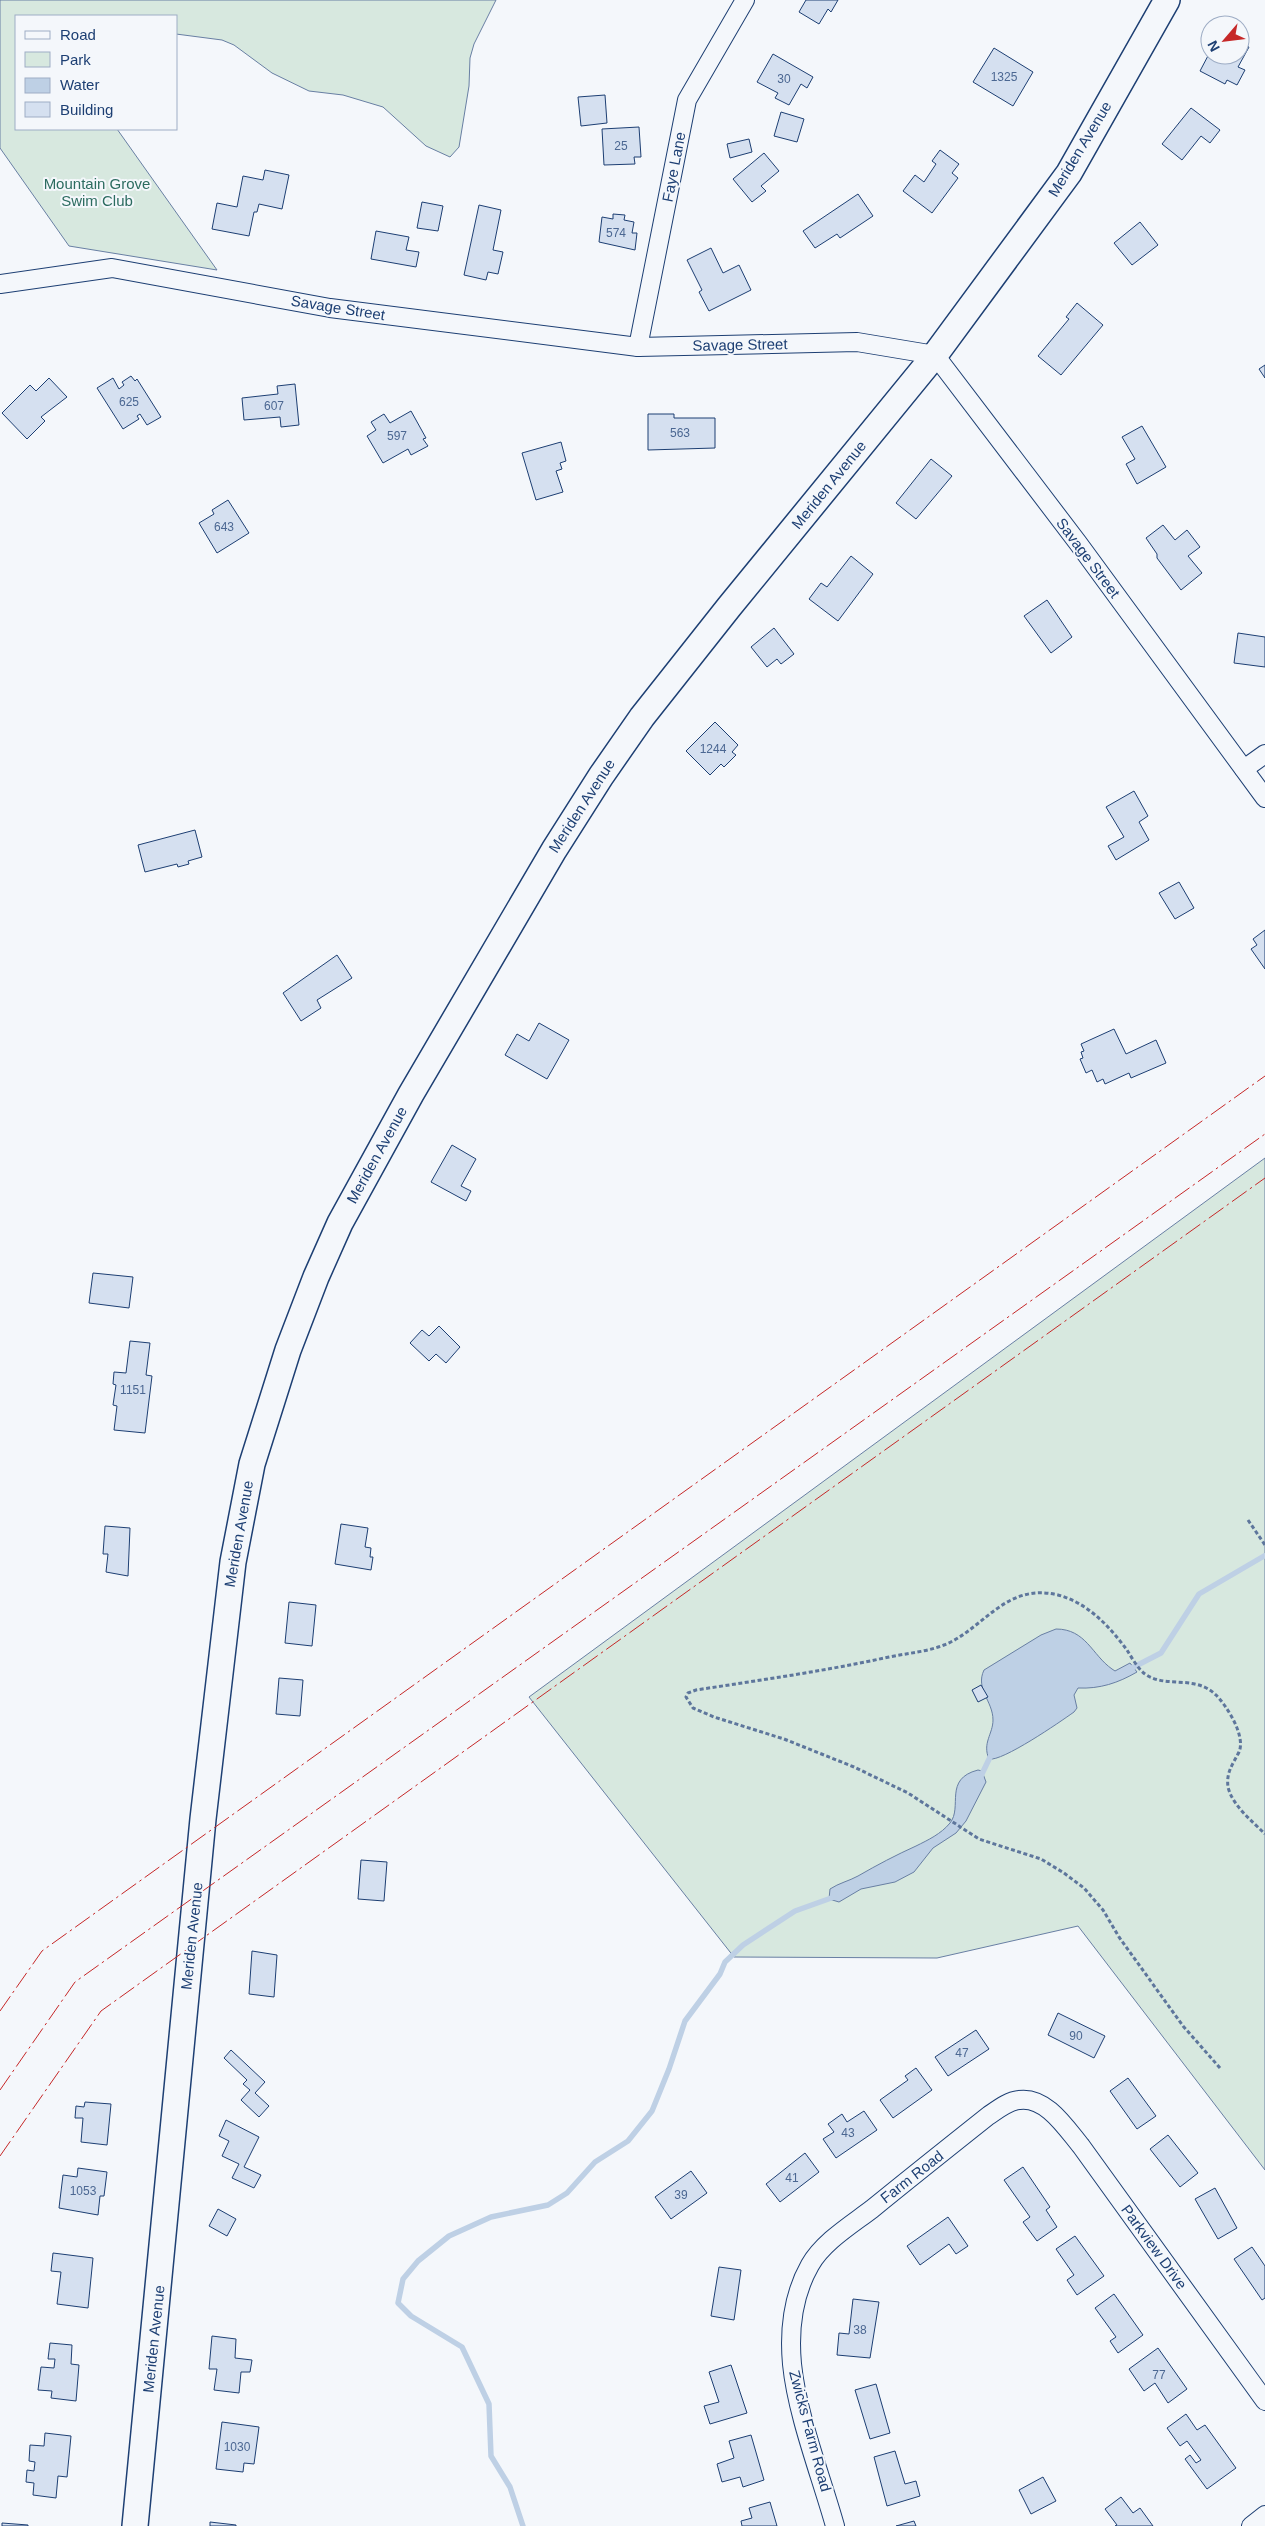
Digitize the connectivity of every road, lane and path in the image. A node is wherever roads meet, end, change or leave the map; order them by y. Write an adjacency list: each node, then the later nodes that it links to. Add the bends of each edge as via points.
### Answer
1 (745, 0): 4 (street, Faye Lane, via 687,100)
2 (1167, 0): 5 (main road, Meriden Avenue, via 1069,173)
3 (0, 284): 4 (street, Savage Street, via 112,268 330,308)
4 (638, 347): 5 (street, Savage Street, via 857,342)
5 (935, 356): 7 (street, Savage Street); 17 (main road, Meriden Avenue, via 723,614 601,776 554,850 366,1173 340,1222 288,1350 244,1497 225,1612)
6 (1265, 754): 7 (street)
7 (1244, 769): 8 (street, Savage Street)
8 (1265, 798)
9 (1248, 1520): 10 (path)
10 (1265, 1545)
11 (1265, 1834): 12 (path, via 1232,1798 1228,1787 1229,1769 1240,1750 1240,1740 1238,1726 1216,1695 1191,1682 1163,1681 1143,1673 1091,1610 1067,1598 1030,1594 1003,1604 956,1639 933,1649 822,1672 688,1693 687,1702 693,1708 820,1752 908,1792 991,1845 1041,1858 1084,1888 1103,1910 1183,2026)
12 (1220, 2068)
13 (1034, 2100): 14 (street, Farm Road, via 1019,2100 988,2116 838,2236 811,2263); 15 (street, Parkview Drive, via 1054,2115 1081,2146)
14 (804, 2276): 18 (street, Zwicks Farm Road, via 792,2321 792,2366)
15 (1265, 2401)
16 (1265, 2515): 19 (street)
17 (135, 2526)
18 (835, 2526)
19 (1251, 2526)

